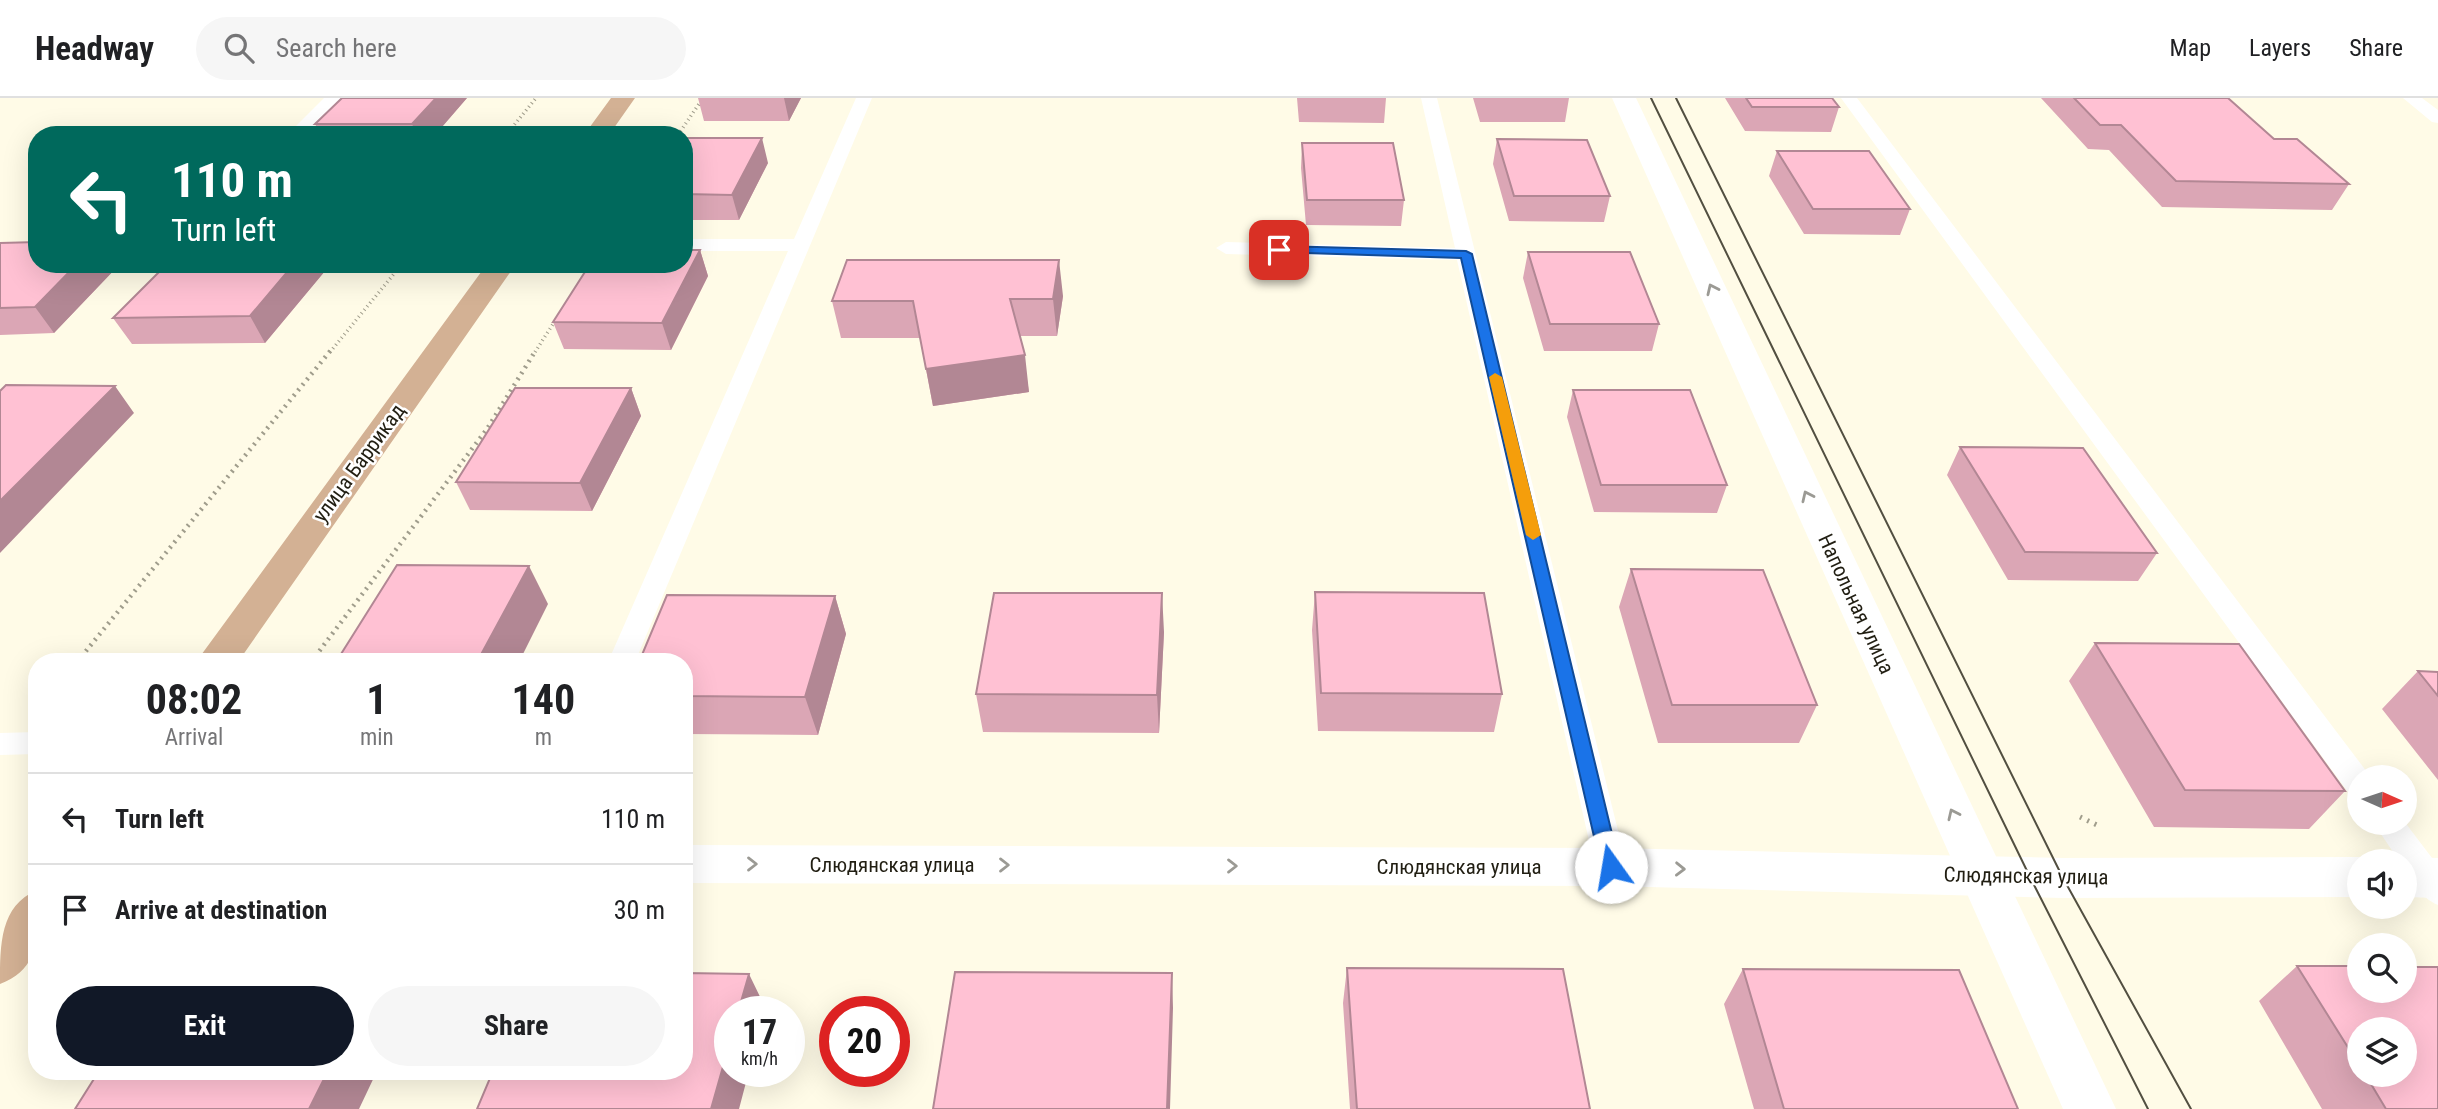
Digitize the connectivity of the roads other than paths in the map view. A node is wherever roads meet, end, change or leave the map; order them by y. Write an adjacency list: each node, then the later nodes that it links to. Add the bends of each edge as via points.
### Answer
1 (333, 98): 9 (lane)
2 (623, 98): 10 (main road)
3 (864, 98): 12 (lane)
4 (1429, 98): 14 (lane)
5 (1624, 98): 24 (street, Напольная улица, one-way to 5)
6 (1849, 98): 20 (lane)
7 (2411, 98): 8 (lane)
8 (2438, 118)
9 (305, 126)
10 (603, 126)
11 (693, 245): 12 (lane)
12 (801, 245): 17 (lane)
13 (1226, 248): 14 (lane)
14 (1466, 254): 23 (lane)
15 (496, 273): 16 (main road, улица Баррикад)
16 (222, 653)
17 (625, 653)
18 (28, 743): 19 (lane)
19 (0, 744)
20 (2347, 768)
21 (2397, 835): 26 (lane)
22 (693, 864): 23 (street, Слюдянская улица, one-way to 23)
23 (1611, 867): 24 (street, Слюдянская улица, one-way to 24)
24 (1981, 876): 25 (street, Слюдянская улица); 29 (street, Напольная улица)
25 (2347, 877)
26 (2427, 881)
27 (28, 923): 28 (main road)
28 (0, 962)
29 (2090, 1109)

